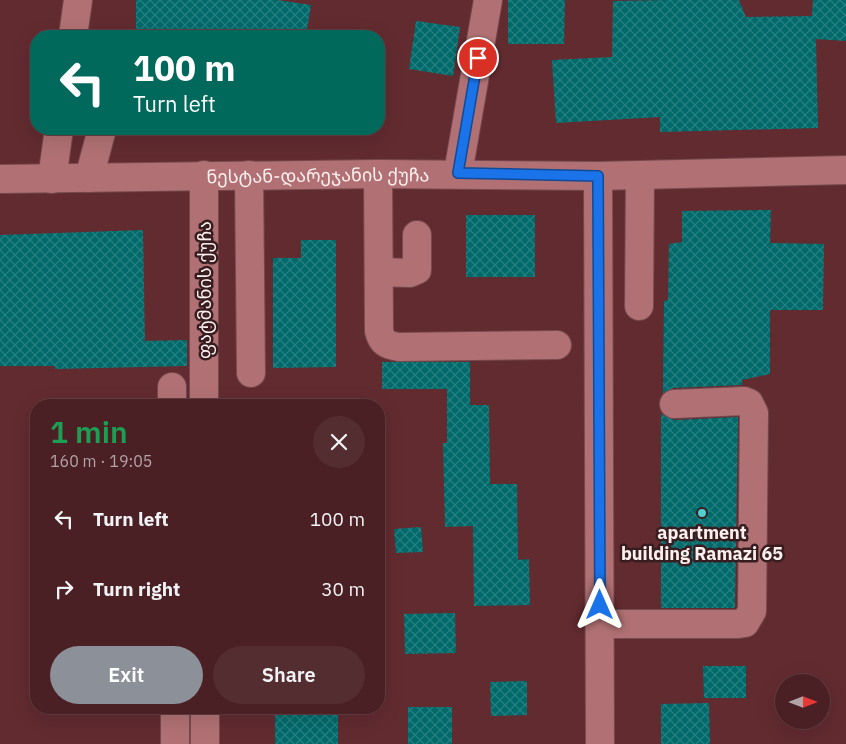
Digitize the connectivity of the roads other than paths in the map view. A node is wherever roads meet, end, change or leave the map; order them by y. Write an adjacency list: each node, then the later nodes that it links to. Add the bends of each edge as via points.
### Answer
1 (78, 0): 3 (street)
2 (488, 0): 7 (street)
3 (74, 30)
4 (58, 135): 14 (street)
5 (100, 135): 13 (street)
6 (846, 170): 12 (street, ნესტან-დარეჯანის ქუჩა)
7 (458, 173): 8 (street, ნესტან-დარეჯანის ქუჩა); 11 (street, ნესტან-დარეჯანის ქუჩა)
8 (378, 174): 10 (street, ნესტან-დარეჯანის ქუჩა); 17 (street)
9 (204, 175): 10 (street, ნესტან-დარეჯანის ქუჩა); 13 (street, ნესტან-დარეჯანის ქუჩა); 21 (street, ფატმანის ქუჩა)
10 (249, 175): 20 (street)
11 (598, 176): 12 (street, ნესტან-დარეჯანის ქუჩა); 23 (street)
12 (640, 176): 18 (street)
13 (89, 178): 14 (street, ნესტან-დარეჯანის ქუჩა)
14 (52, 179): 15 (street, ნესტან-დარეჯანის ქუჩა)
15 (0, 180)
16 (417, 235): 17 (street, via 417,270 410,273)
17 (379, 272): 19 (street, via 379,331 381,340 388,345)
18 (639, 306)
19 (557, 345)
20 (251, 373)
21 (204, 399)
22 (674, 404): 23 (street, via 744,400 754,412 752,611 745,623 738,624)
23 (600, 624): 28 (street)
24 (175, 714): 26 (street)
25 (204, 714): 27 (street)
26 (175, 744)
27 (205, 744)
28 (600, 744)

